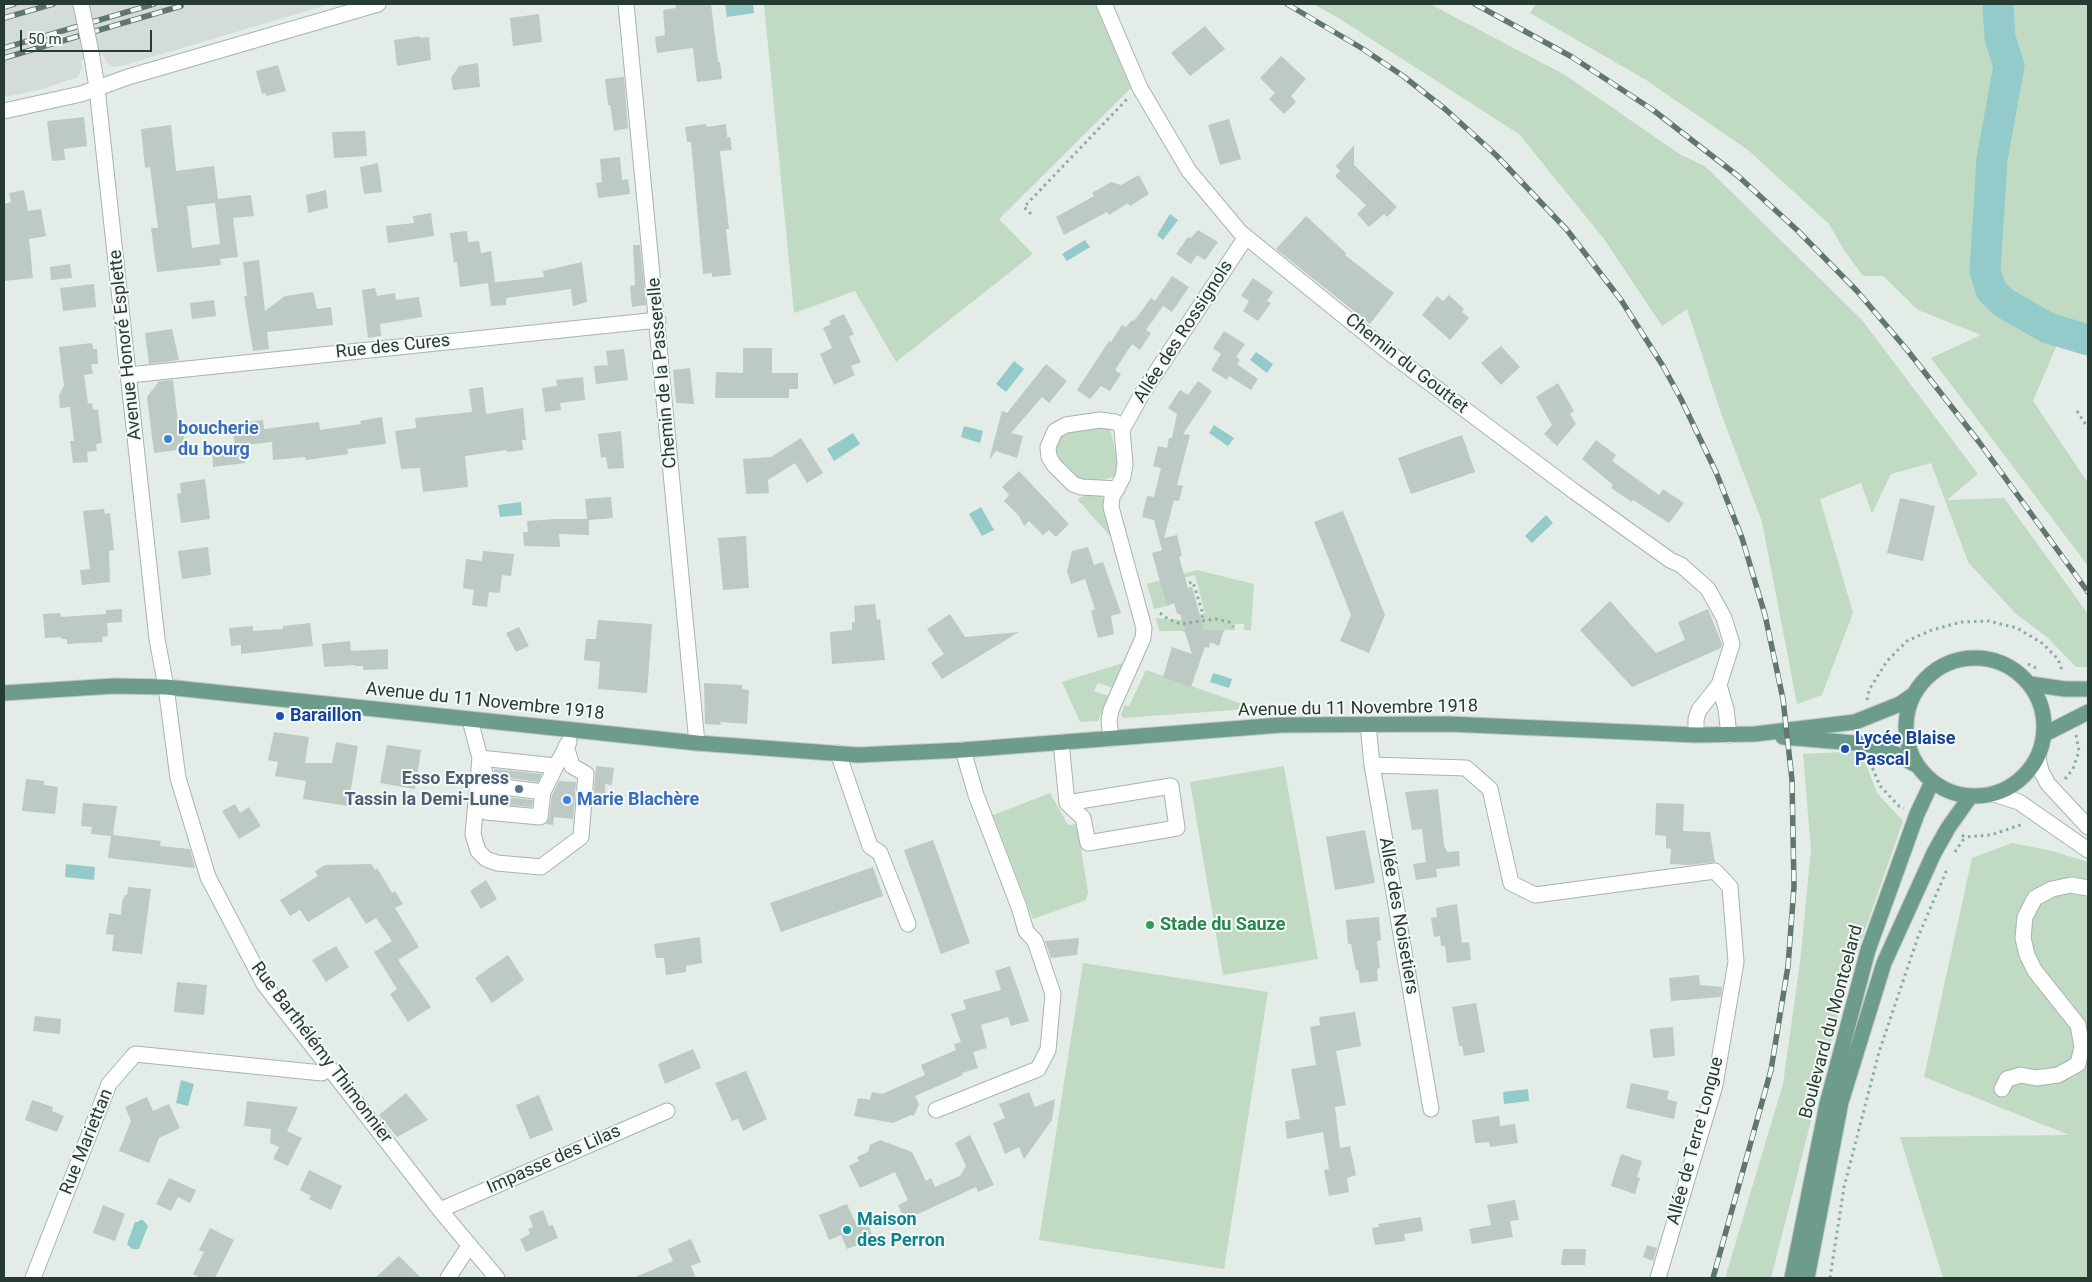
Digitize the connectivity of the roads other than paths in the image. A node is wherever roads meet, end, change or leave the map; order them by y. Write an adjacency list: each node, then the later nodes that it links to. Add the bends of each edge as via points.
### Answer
1 (81, 4): 5 (street, Avenue Honoré Esplette, bridge)
2 (378, 4): 5 (street)
3 (626, 4): 8 (street, Chemin de la Passerelle)
4 (1104, 4): 7 (street, Chemin du Gouttet, via 1140,88 1189,171)
5 (98, 88): 6 (street); 9 (street, Avenue Honoré Esplette)
6 (4, 111)
7 (1246, 238): 10 (street, Allée des Rossignols); 13 (street, Chemin du Gouttet, via 1387,351 1575,492 1670,560 1682,565 1708,589 1724,618 1732,644)
8 (658, 320): 9 (street, Rue des Cures); 28 (street, Chemin de la Passerelle)
9 (129, 375): 14 (street, Avenue Honoré Esplette, via 157,639)
10 (1123, 427): 11 (street, via 1125,464); 11 (street, via 1100,420 1066,425 1056,430 1048,447 1054,465 1073,484)
11 (1117, 489): 26 (street, via 1111,507 1144,628 1109,720)
12 (2030, 684): 15 (main road); 17 (main road, via 2009,666 1969,658 1949,663 1931,674); 23 (main road, via 2042,708)
13 (1719, 685): 24 (street, Chemin du Gouttet, via 1699,710); 25 (street)
14 (166, 687): 16 (main road, Avenue du 11 Novembre 1918, via 114,686); 19 (main road, Avenue du 11 Novembre 1918); 47 (street, Rue Barthélémy Thimonnier, via 178,778 208,877 264,984)
15 (2088, 689)
16 (4, 693)
17 (1913, 696): 22 (main road, Avenue du 11 Novembre 1918, via 1854,722); 35 (main road, via 1906,730 1907,743)
18 (2088, 712): 23 (main road)
19 (470, 720): 21 (main road, Avenue du 11 Novembre 1918); 32 (street)
20 (1368, 724): 24 (main road, Avenue du 11 Novembre 1918, via 1449,724); 26 (main road, Avenue du 11 Novembre 1918, via 1281,725); 34 (street, Allée des Noisetiers)
21 (574, 730): 28 (main road, Avenue du 11 Novembre 1918); 29 (street)
22 (1754, 734): 25 (main road, Avenue du 11 Novembre 1918); 35 (main road, Avenue du 11 Novembre 1918, via 1866,744)
23 (2045, 734): 33 (main road)
24 (1696, 735): 25 (main road, Avenue du 11 Novembre 1918)
25 (1729, 735)
26 (1111, 739): 27 (main road, Avenue du 11 Novembre 1918)
27 (1061, 742): 30 (main road, Avenue du 11 Novembre 1918); 42 (street)
28 (697, 743): 31 (main road, Avenue du 11 Novembre 1918)
29 (566, 746): 32 (street, via 572,766 586,774 580,837 541,867 497,863 478,851 473,834); 36 (street)
30 (963, 750): 31 (main road, Avenue du 11 Novembre 1918); 50 (street, via 976,795 1053,994 1048,1050 1038,1069)
31 (838, 754): 46 (street, via 870,846 880,853)
32 (480, 758): 36 (street); 38 (street)
33 (2038, 758): 40 (main road, via 2021,780); 43 (street, via 2048,784)
34 (1372, 765): 49 (street, Allée des Noisetiers); 57 (street, Allée de Terre Longue, via 1466,768 1490,789 1511,883 1535,895 1715,871 1730,887 1736,962 1715,1085)
35 (1916, 765): 37 (main road)
36 (556, 766): 39 (street)
37 (1932, 782): 41 (main road, via 1950,792); 58 (main road, Boulevard du Montcelard, via 1868,950 1827,1104)
38 (488, 785): 39 (street); 39 (street, via 486,812 540,817)
39 (543, 792)
40 (1994, 794): 41 (main road); 44 (street, via 2019,802)
41 (1970, 797): 59 (main road, Boulevard du Montcelard, via 1934,853 1884,962 1841,1102)
42 (1066, 803): 42 (street, via 1083,818 1088,843 1178,828 1171,786)
43 (2088, 827)
44 (2088, 850)
45 (2088, 888): 48 (street, via 2071,885 2052,889 2035,898 2025,917 2023,938 2035,971 2078,1025 2082,1047 2078,1064 2058,1075 2036,1078 2021,1075 2007,1079)
46 (908, 924)
47 (329, 1068): 52 (street, Rue Barthélémy Thimonnier); 54 (street, Rue Mariettan, via 322,1073 135,1054 109,1084)
48 (2002, 1089)
49 (1431, 1109)
50 (936, 1110)
51 (667, 1111): 52 (street, Impasse des Lilas)
52 (440, 1210): 53 (street, Rue Barthélémy Thimonnier)
53 (471, 1247): 55 (street, via 464,1252); 56 (street, Rue Barthélémy Thimonnier)
54 (33, 1278)
55 (448, 1278)
56 (496, 1278)
57 (1658, 1278)
58 (1792, 1278)
59 (1807, 1278)

